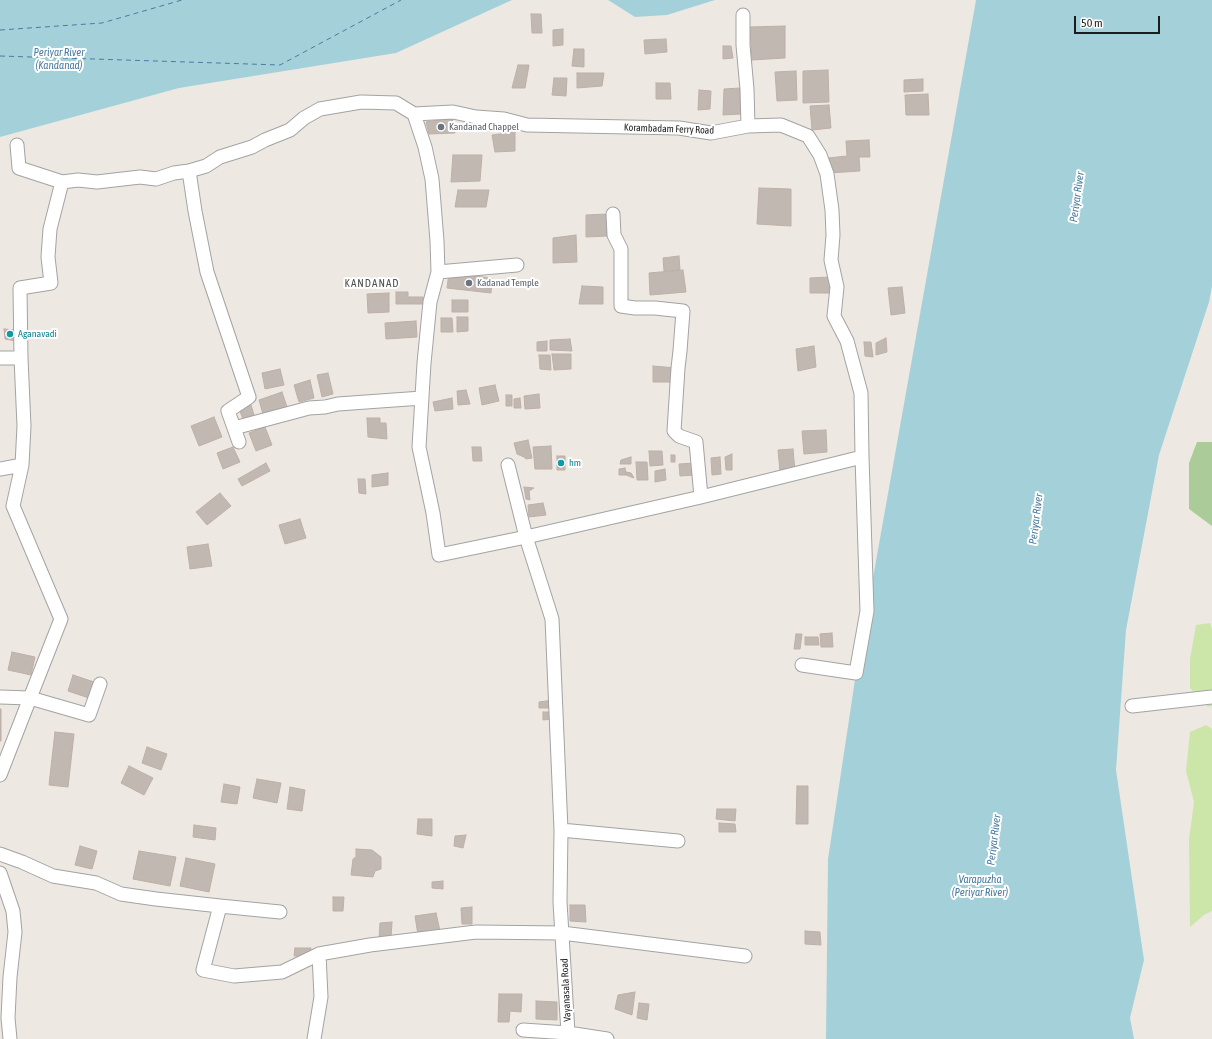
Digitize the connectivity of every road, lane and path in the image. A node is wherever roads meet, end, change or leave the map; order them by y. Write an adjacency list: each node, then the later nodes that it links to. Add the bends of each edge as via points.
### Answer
1 (743, 15): 3 (street)
2 (414, 114): 3 (street, Korambadam Ferry Road, via 453,112 527,125 679,128 711,133); 5 (street, via 396,103 361,102 320,109 290,130); 9 (street, via 432,179)
3 (748, 126): 15 (street, Korambadam Ferry Road, via 781,125 808,136 820,155 827,174 832,210 831,260 837,287 834,316 847,342 861,393)
4 (17, 145): 6 (street, via 19,168)
5 (189, 171): 6 (street, via 156,179 140,177 97,182); 13 (street, via 207,272 248,397 228,411)
6 (62, 182): 11 (street, via 50,229 48,257 51,283 20,288)
7 (613, 214): 19 (street, via 614,235 622,249 621,306 683,311 674,431 679,436 696,442)
8 (517, 265): 9 (street)
9 (438, 272): 12 (street, via 430,302)
10 (0, 358): 11 (street)
11 (21, 358): 16 (street, via 24,426)
12 (422, 398): 13 (street, via 309,408); 20 (street, via 419,447 439,555)
13 (234, 428): 14 (street)
14 (239, 442)
15 (862, 457): 19 (street); 21 (street, Korambadam Ferry Road, via 868,611 856,673)
16 (22, 465): 18 (street); 25 (street, via 13,506 61,619)
17 (508, 465): 20 (street, Vayanasala Road)
18 (0, 469)
19 (701, 497): 20 (street)
20 (526, 537): 28 (street, Vayanasala Road, via 552,619)
21 (802, 665)
22 (100, 684): 25 (street, via 89,715)
23 (1212, 696): 26 (street)
24 (0, 697): 25 (street)
25 (30, 698): 27 (street)
26 (1132, 706)
27 (0, 775)
28 (561, 830): 29 (street); 34 (street, Vayanasala Road)
29 (678, 841)
30 (0, 854): 32 (street, via 53,876 96,883 121,894)
31 (0, 873): 39 (street, via 13,911 15,932 8,1018)
32 (220, 906): 33 (street); 35 (street, via 203,970 234,976 282,972)
33 (280, 912)
34 (562, 933): 35 (street, via 476,932); 36 (street); 38 (street, Vayanasala Road)
35 (319, 954): 40 (street, via 321,997)
36 (745, 956)
37 (523, 1030): 38 (street)
38 (568, 1036): 41 (street, Vayanasala Road)
39 (10, 1039)
40 (314, 1039)
41 (607, 1039)

